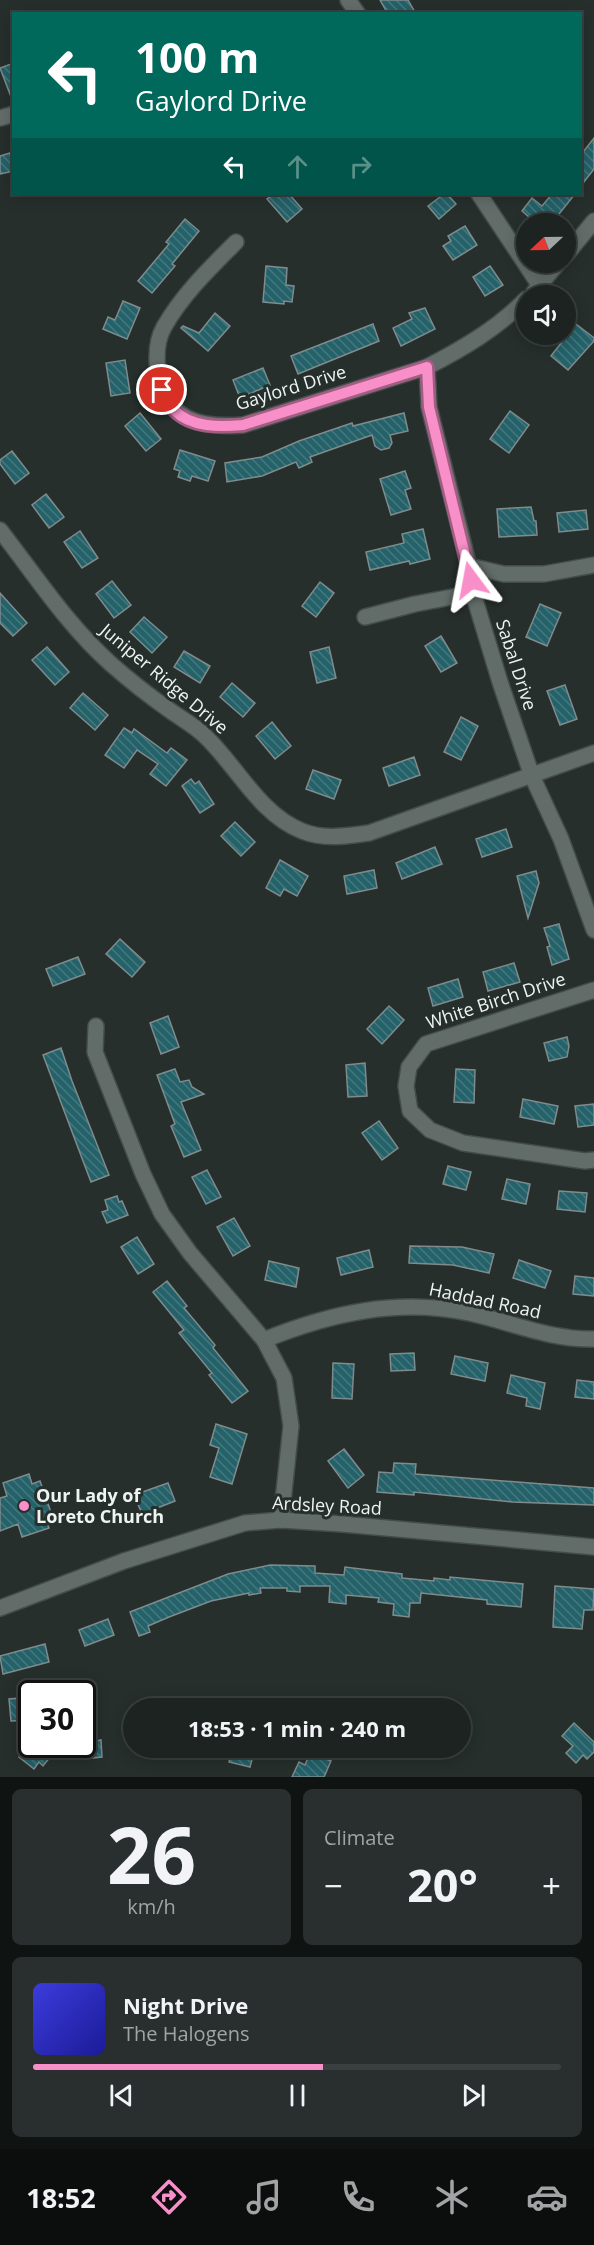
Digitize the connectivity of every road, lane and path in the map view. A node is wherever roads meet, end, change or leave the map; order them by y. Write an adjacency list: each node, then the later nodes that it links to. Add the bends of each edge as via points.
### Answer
1 (480, 195): 6 (street)
2 (594, 221): 4 (street)
3 (236, 242): 9 (street, Gaylord Drive, via 197,283 164,327 156,347 162,390 176,412 216,427 243,425)
4 (576, 243)
5 (550, 273): 7 (street)
6 (532, 285)
7 (540, 285)
8 (516, 310): 9 (street, Gaylord Drive)
9 (427, 367): 12 (street, Sabal Drive, via 429,407)
10 (0, 530): 16 (street, Juniper Ridge Drive, via 85,639 151,697 204,734 268,808 303,831 331,838 369,833)
11 (594, 565): 12 (street, via 534,574 504,574)
12 (469, 566): 13 (street, Sabal Drive)
13 (473, 593): 14 (street); 16 (street, Sabal Drive)
14 (365, 617)
15 (594, 753): 16 (street, Juniper Ridge Drive)
16 (532, 776): 17 (street, Sabal Drive, via 561,839)
17 (594, 930)
18 (594, 990): 20 (street, White Birch Drive, via 426,1044 409,1066 405,1086 410,1111 429,1130 463,1143)
19 (96, 1026): 22 (street, via 96,1052 162,1214)
20 (594, 1160)
21 (594, 1339): 22 (street, Haddad Road, via 535,1332 469,1313 416,1306 353,1312)
22 (264, 1340): 23 (street, via 284,1378 291,1426)
23 (281, 1520): 24 (street, Ardsley Road); 25 (street, Ardsley Road, via 245,1523 195,1538)
24 (594, 1547)
25 (0, 1608)

